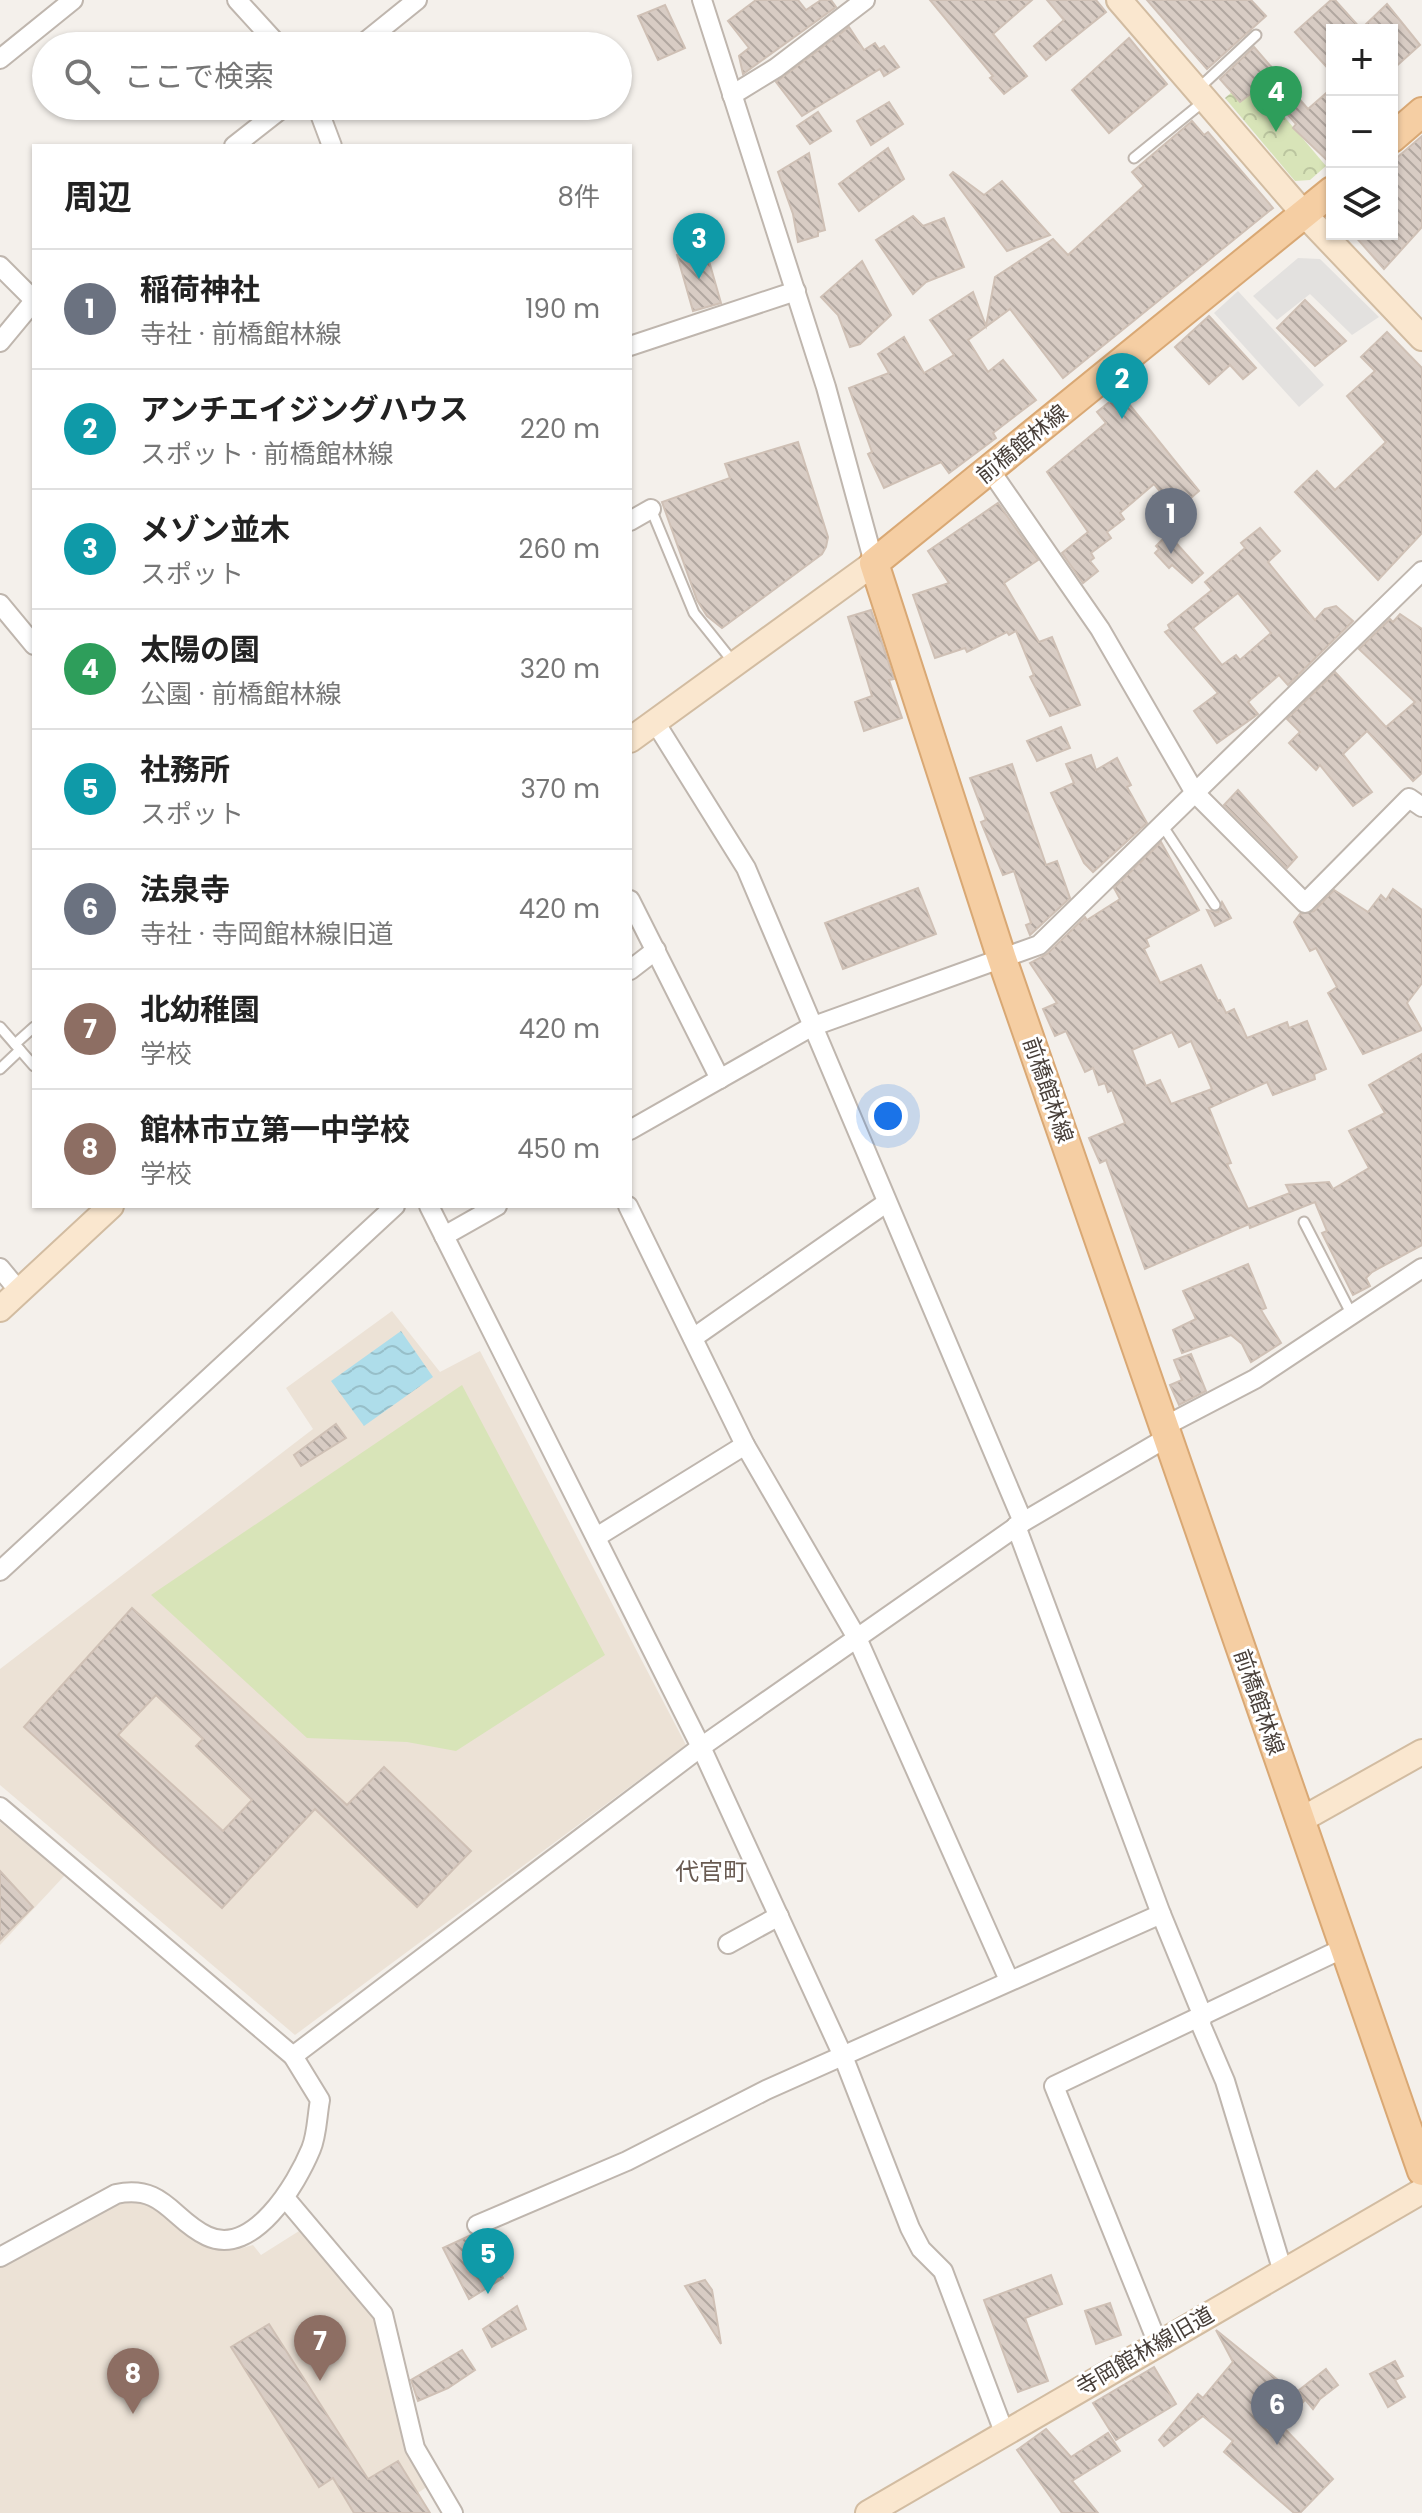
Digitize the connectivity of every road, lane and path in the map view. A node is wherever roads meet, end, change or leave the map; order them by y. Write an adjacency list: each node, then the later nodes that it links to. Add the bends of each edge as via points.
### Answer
1 (73, 0): 7 (street)
2 (237, 0): 8 (street)
3 (417, 0): 9 (street)
4 (702, 0): 13 (street)
5 (865, 0): 13 (street)
6 (1119, 0): 14 (street)
7 (33, 32)
8 (266, 32)
9 (377, 32)
10 (32, 33): 12 (street)
11 (1256, 35): 14 (lane)
12 (0, 59)
13 (732, 95): 25 (street)
14 (1201, 95): 21 (lane); 23 (street)
15 (1422, 112): 18 (main road)
16 (267, 120): 19 (street)
17 (322, 120): 20 (street)
18 (1398, 133)
19 (237, 144)
20 (331, 144)
21 (1134, 158)
22 (1326, 196): 23 (main road, 前橋館林線)
23 (1305, 215): 28 (street); 31 (main road, 前橋館林線)
24 (0, 266): 26 (street)
25 (796, 291): 30 (street); 34 (street)
26 (32, 298)
27 (32, 302): 29 (street)
28 (1422, 338)
29 (0, 342)
30 (632, 345)
31 (990, 470): 34 (main road, 前橋館林線); 41 (street, via 1100,629)
32 (651, 509): 33 (street); 38 (lane, via 694,613)
33 (632, 520)
34 (874, 563): 38 (street); 47 (main road, 前橋館林線)
35 (1422, 571): 41 (street)
36 (0, 604): 37 (street)
37 (32, 643)
38 (734, 663): 39 (street)
39 (655, 722): 40 (street); 50 (street, via 746,868)
40 (632, 739)
41 (1195, 793): 42 (street, via 1305,903 1409,798); 43 (street)
42 (1422, 807)
43 (1162, 825): 45 (lane); 47 (street, via 1039,945)
44 (632, 904): 46 (street)
45 (1215, 905)
46 (656, 950): 48 (street); 55 (street)
47 (1002, 959): 50 (street); 71 (main road, 前橋館林線)
48 (632, 968)
49 (0, 1027): 52 (lane)
50 (811, 1027): 55 (street); 57 (street)
51 (32, 1029): 52 (lane)
52 (17, 1047): 53 (lane); 54 (lane)
53 (32, 1064)
54 (0, 1069)
55 (720, 1079): 56 (street)
56 (632, 1129)
57 (886, 1203): 70 (street); 73 (street)
58 (109, 1208): 67 (street)
59 (393, 1208): 75 (street)
60 (430, 1208): 64 (street)
61 (493, 1208): 64 (street)
62 (629, 1208): 70 (street)
63 (1304, 1222): 69 (lane)
64 (444, 1236): 74 (street)
65 (0, 1268): 67 (street)
66 (1422, 1268): 69 (street)
67 (19, 1291): 68 (street)
68 (0, 1309)
69 (1352, 1315): 71 (street)
70 (693, 1338): 72 (street)
71 (1167, 1432): 73 (street); 80 (main road, 前橋館林線)
72 (745, 1445): 74 (street); 76 (street)
73 (1020, 1524): 76 (street); 81 (street)
74 (598, 1536): 77 (street)
75 (0, 1571)
76 (857, 1638): 77 (street); 85 (street)
77 (701, 1747): 82 (street); 87 (street)
78 (1422, 1752): 80 (street)
79 (0, 1807): 87 (street)
80 (1299, 1821): 84 (main road, 前橋館林線)
81 (1161, 1914): 85 (street); 86 (street)
82 (779, 1916): 83 (street); 88 (street)
83 (728, 1944)
84 (1346, 1947): 86 (street); 89 (main road, 前橋館林線)
85 (1009, 1980): 88 (street)
86 (1202, 2014): 94 (street, via 1201,2025 1225,2081); 95 (street, via 1054,2086)
87 (293, 2056): 91 (street, via 320,2100 312,2146)
88 (843, 2056): 92 (street, via 627,2161); 96 (street, via 910,2228 921,2249 943,2271)
89 (1420, 2161)
90 (1422, 2191): 94 (street, 寺岡館林線旧道)
91 (286, 2199): 93 (street, via 232,2241 207,2236 172,2207 130,2191); 98 (street, via 383,2314 415,2448)
92 (477, 2225)
93 (0, 2257)
94 (1283, 2272): 95 (street, 寺岡館林線旧道)
95 (1158, 2344): 96 (street, 寺岡館林線旧道)
96 (1004, 2432): 97 (street, 寺岡館林線旧道)
97 (881, 2510)
98 (453, 2513)

